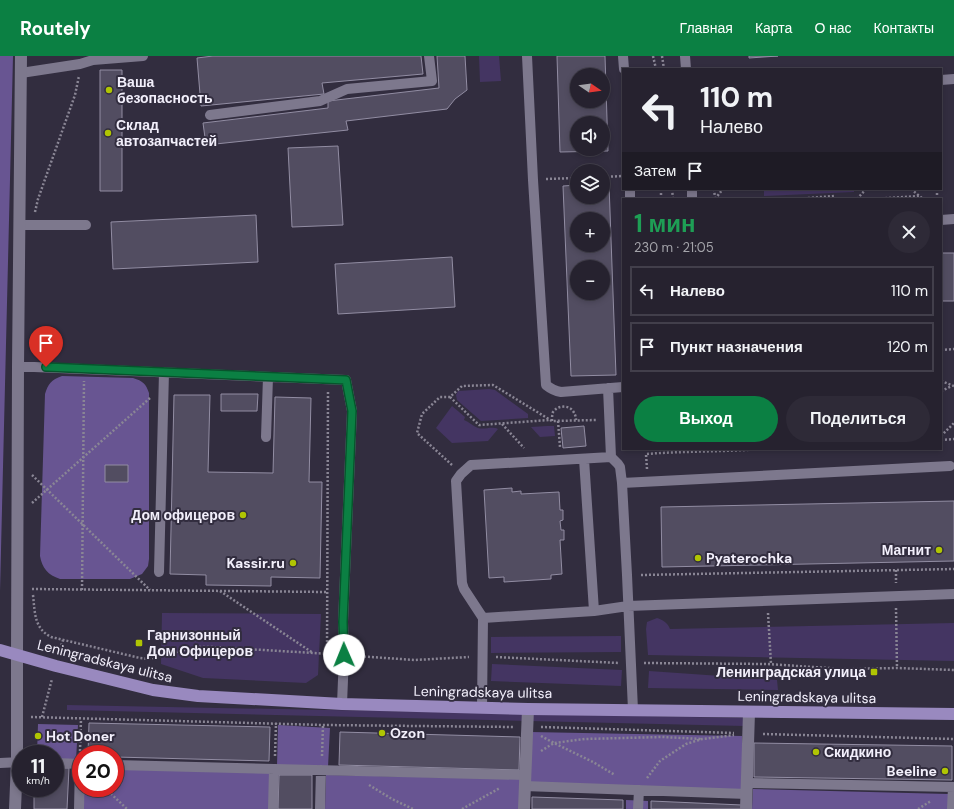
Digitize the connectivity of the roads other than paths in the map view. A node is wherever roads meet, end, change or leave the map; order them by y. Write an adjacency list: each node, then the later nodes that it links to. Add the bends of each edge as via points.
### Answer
1 (21, 56): 9 (street)
2 (143, 56): 9 (lane, via 93,60)
3 (429, 56): 12 (lane, via 432,81 347,89 320,101)
4 (527, 56): 21 (lane, via 546,385 561,392)
5 (623, 56): 7 (lane)
6 (685, 56): 8 (lane)
7 (624, 68)
8 (686, 68)
9 (21, 73): 15 (street)
10 (954, 79): 11 (lane)
11 (942, 80)
12 (210, 115)
13 (954, 219): 14 (lane)
14 (942, 220)
15 (19, 224): 16 (lane); 17 (street)
16 (86, 225)
17 (18, 367): 18 (lane); 33 (street)
18 (164, 372): 19 (lane); 27 (lane)
19 (268, 377): 22 (lane); 34 (lane, via 346,380 352,411)
20 (622, 387): 21 (lane)
21 (608, 388): 23 (lane)
22 (266, 437)
23 (611, 457): 24 (lane); 26 (lane, via 620,467)
24 (584, 458): 30 (lane); 31 (lane, via 471,465 456,481 462,583)
25 (950, 466): 26 (lane)
26 (622, 483): 29 (lane)
27 (159, 572)
28 (954, 594): 29 (lane)
29 (628, 606): 30 (lane); 37 (lane)
30 (594, 611): 31 (lane)
31 (483, 618): 35 (lane)
32 (0, 650): 33 (main road, Leningradskaya ulitsa)
33 (17, 655): 34 (main road, Leningradskaya ulitsa, via 153,690 198,696); 40 (street)
34 (342, 704): 35 (main road, Leningradskaya ulitsa)
35 (482, 708): 36 (main road, Leningradskaya ulitsa)
36 (528, 709): 37 (main road, Leningradskaya ulitsa); 46 (street)
37 (633, 710): 38 (main road, Leningradskaya ulitsa)
38 (749, 712): 39 (main road, Leningradskaya ulitsa); 48 (street)
39 (954, 714)
40 (19, 745)
41 (12, 762): 42 (lane)
42 (0, 763)
43 (124, 765): 44 (lane)
44 (274, 769): 45 (lane); 54 (lane)
45 (321, 770): 46 (lane); 55 (lane)
46 (525, 780): 49 (lane); 56 (street)
47 (954, 787): 48 (lane); 59 (lane)
48 (747, 788): 49 (lane); 58 (street)
49 (639, 790): 57 (lane)
50 (16, 797): 52 (street)
51 (79, 797): 53 (lane)
52 (15, 809)
53 (79, 809)
54 (273, 809)
55 (320, 809)
56 (524, 809)
57 (638, 809)
58 (746, 809)
59 (952, 809)

